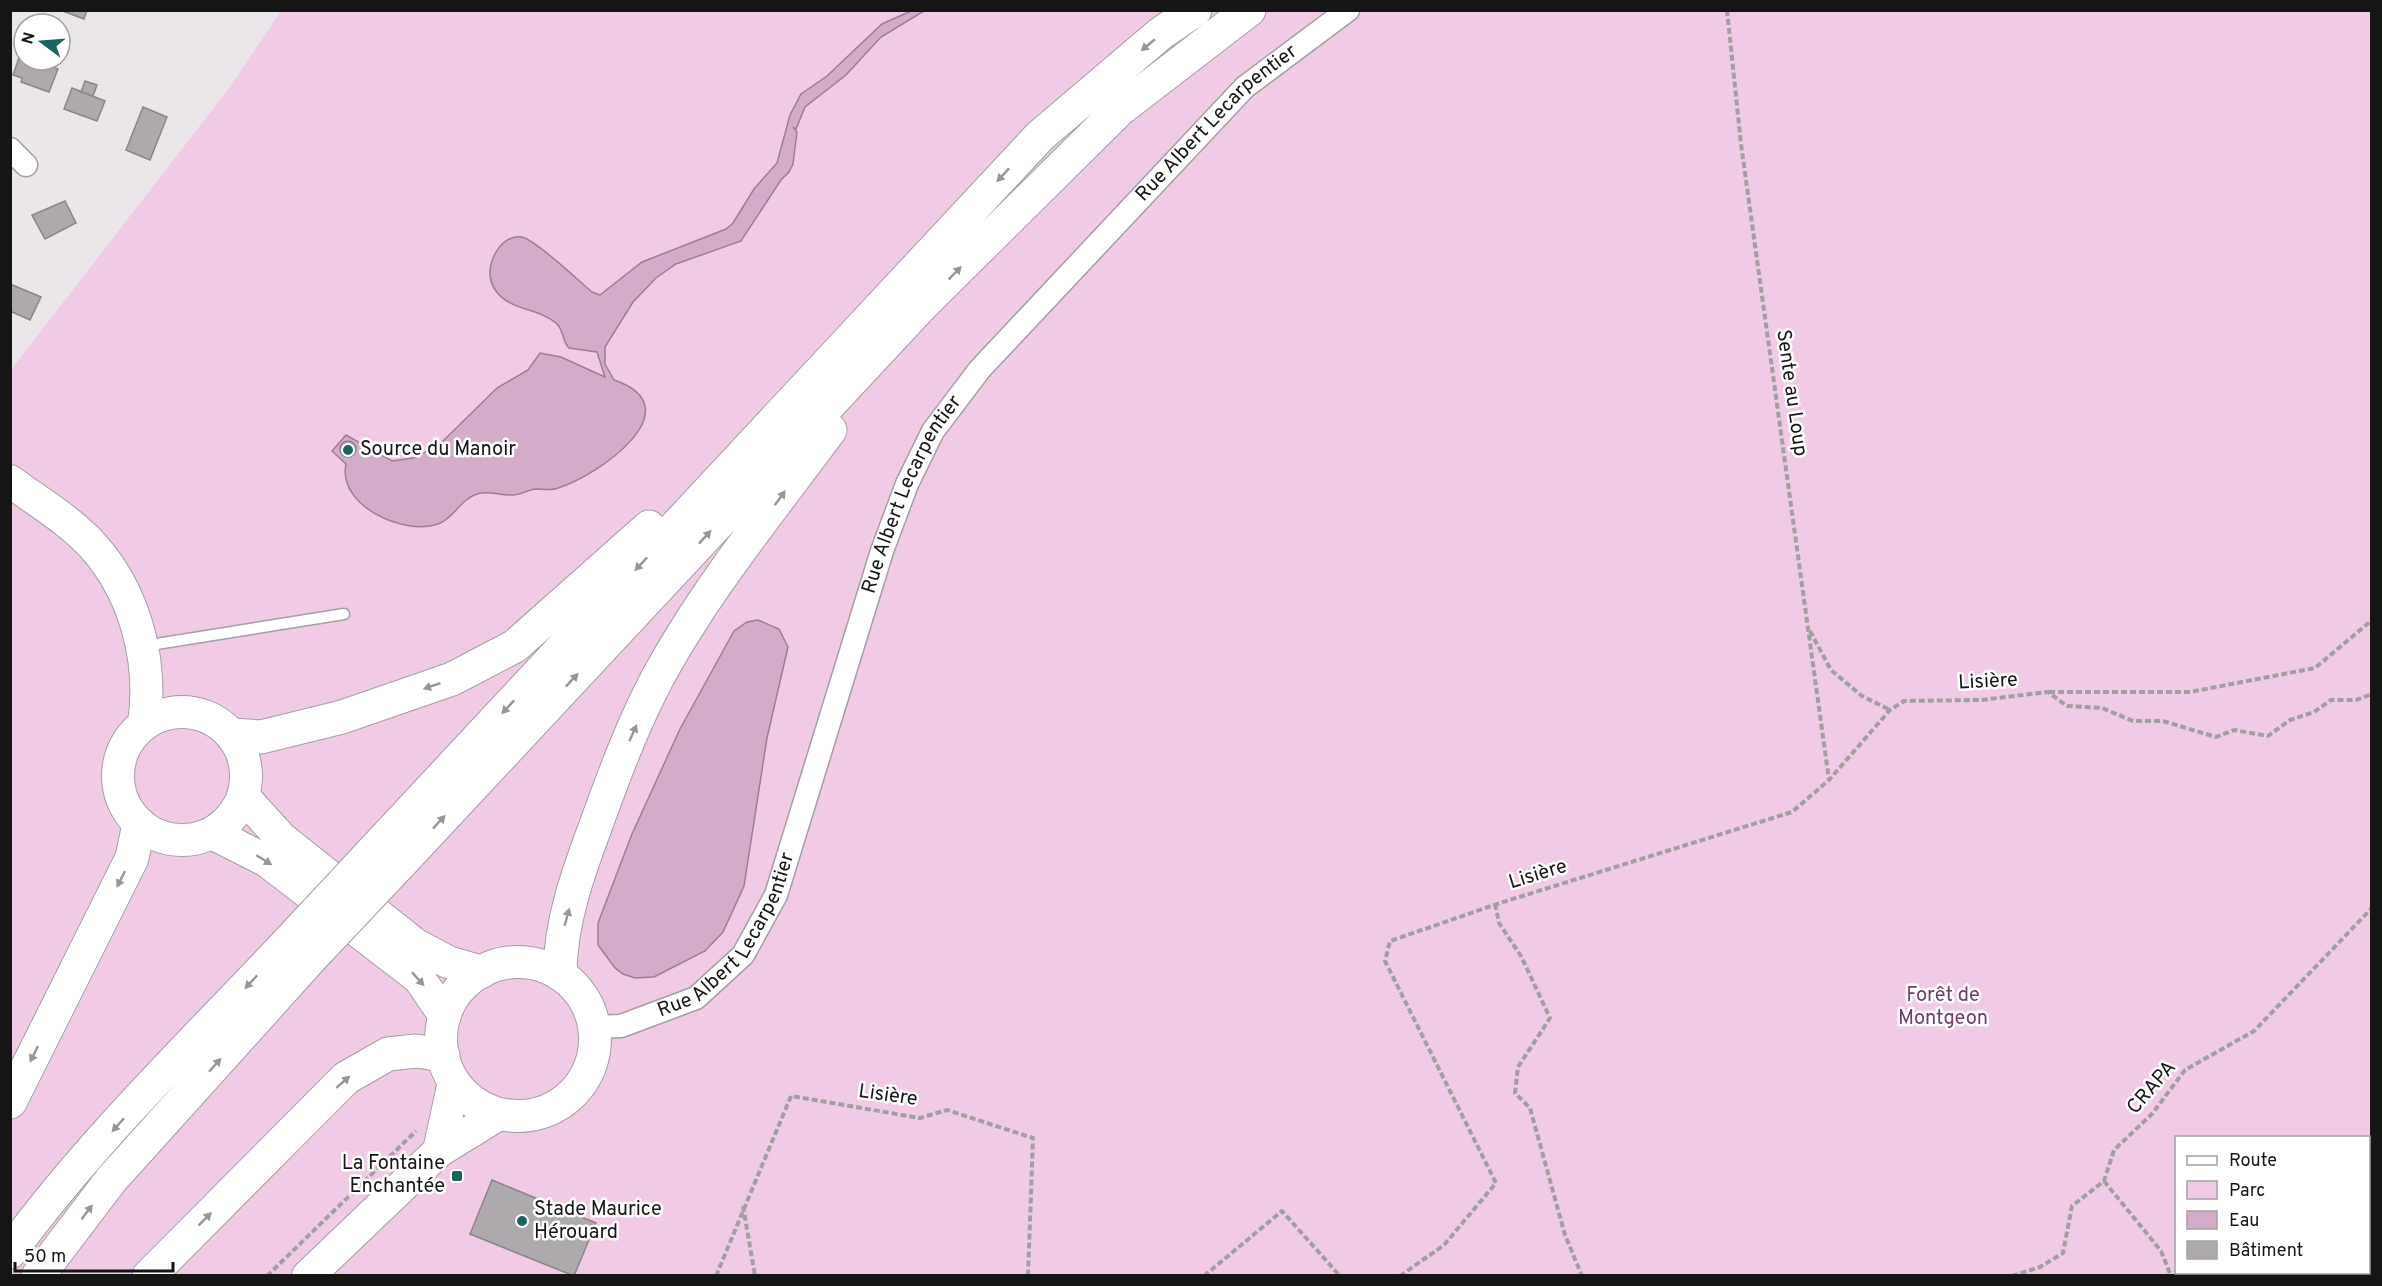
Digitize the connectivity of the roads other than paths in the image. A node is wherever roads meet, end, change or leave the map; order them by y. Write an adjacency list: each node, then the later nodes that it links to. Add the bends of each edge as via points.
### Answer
1 (1195, 10): 5 (highway, one-way to 5, via 1160,34 1040,136)
2 (1249, 10): 4 (highway, one-way to 2, via 1119,110)
3 (1348, 10): 20 (street, Rue Albert Lecarpentier, via 1245,87 980,369 933,431 907,484 882,551 776,895 743,955 696,998 630,1023)
4 (922, 305): 15 (highway, one-way to 4); 18 (highway, one-way to 4, via 565,920 585,854 616,770 657,679 703,602)
5 (861, 329): 11 (highway, one-way to 11, via 594,578 515,646 452,679 342,717 261,737); 15 (highway, one-way to 15)
6 (10, 481): 8 (main road, via 93,546 125,593)
7 (344, 614): 8 (lane)
8 (143, 646): 9 (main road, via 176,694); 10 (main road, via 147,680)
9 (202, 715): 10 (main road, via 162,715); 11 (main road)
10 (144, 724): 13 (main road, via 132,734 119,765 121,797)
11 (232, 735): 12 (main road, via 242,754 246,775)
12 (243, 796): 14 (main road, via 230,817); 17 (main road, via 281,838 416,945 448,963)
13 (139, 824): 14 (main road, via 174,840); 22 (highway, one-way to 22, via 132,858)
14 (212, 833): 19 (main road, one-way to 19, via 267,861 419,978)
15 (387, 857): 16 (highway, bridge)
16 (301, 948): 25 (highway, one-way to 25, via 144,1095); 26 (highway, one-way to 16)
17 (482, 972): 18 (main road, via 501,964 521,963); 19 (main road, via 466,983)
18 (560, 974): 20 (main road, via 588,1006)
19 (445, 1016): 21 (main road, via 442,1035)
20 (595, 1027): 23 (main road, via 592,1060 571,1096 549,1110 524,1116)
21 (449, 1068): 23 (main road, via 466,1096); 24 (main road); 27 (highway, one-way to 21, via 346,1078 388,1054 416,1051)
22 (10, 1102)
23 (499, 1114): 24 (main road)
24 (439, 1151): 28 (main road)
25 (10, 1252)
26 (38, 1275)
27 (149, 1275)
28 (308, 1275)

